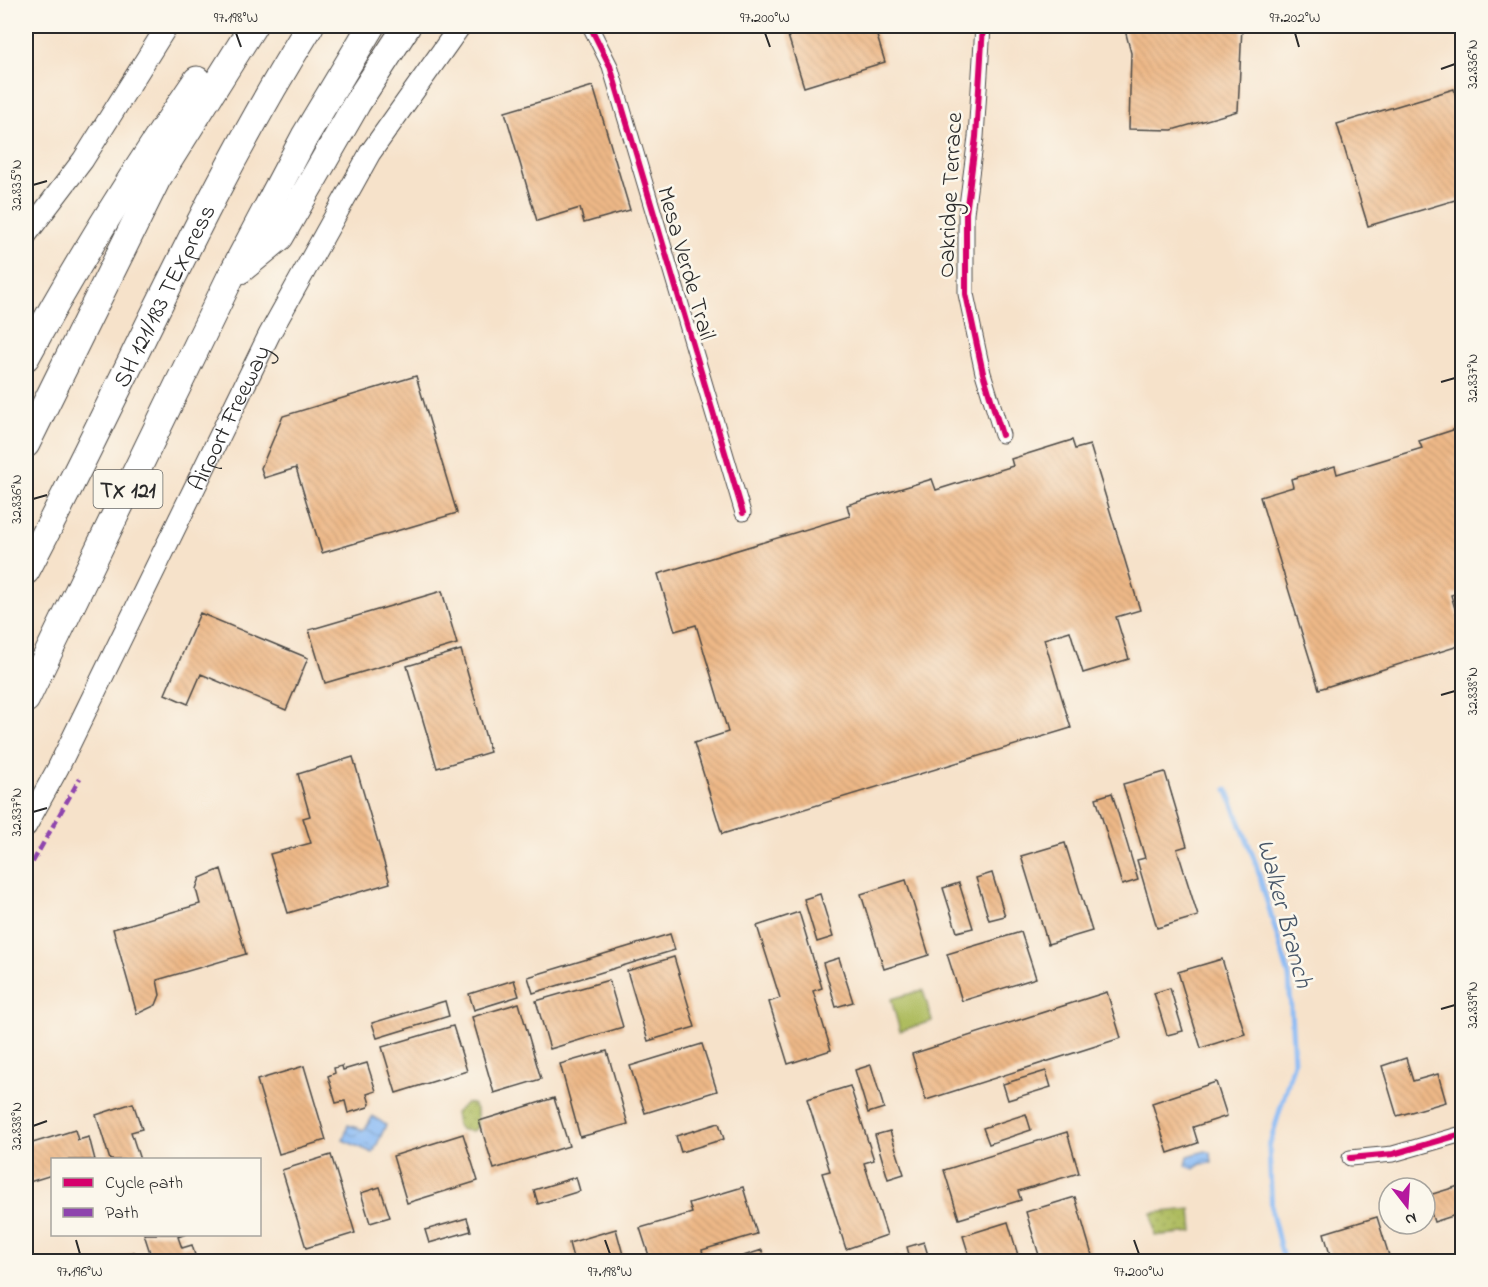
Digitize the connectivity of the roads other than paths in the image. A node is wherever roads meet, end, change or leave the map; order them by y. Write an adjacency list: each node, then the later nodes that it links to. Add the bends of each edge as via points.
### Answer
1 (167, 26): 10 (main road, via 82,160)
2 (235, 26): 12 (highway, via 78,261)
3 (253, 26): 14 (highway, via 157,179)
4 (310, 26): 16 (highway, SH 121/183 TEXpress, via 263,101 219,185)
5 (371, 26): 11 (highway, TX 121, via 305,136)
6 (407, 26): 11 (highway, via 357,103 280,237)
7 (459, 26): 18 (main road, Airport Freeway, via 370,153 269,335)
8 (590, 26): 15 (street, Mesa Verde Trail, via 610,66)
9 (982, 26): 13 (street, Oakridge Terrace, via 976,137 966,213 966,294 983,373)
10 (26, 235)
11 (230, 279): 17 (highway, TX 121)
12 (26, 357)
13 (1002, 435)
14 (26, 444)
15 (743, 513)
16 (26, 571)
17 (26, 699)
18 (26, 826)
19 (1462, 1134): 20 (street, via 1393,1154)
20 (1350, 1158)

